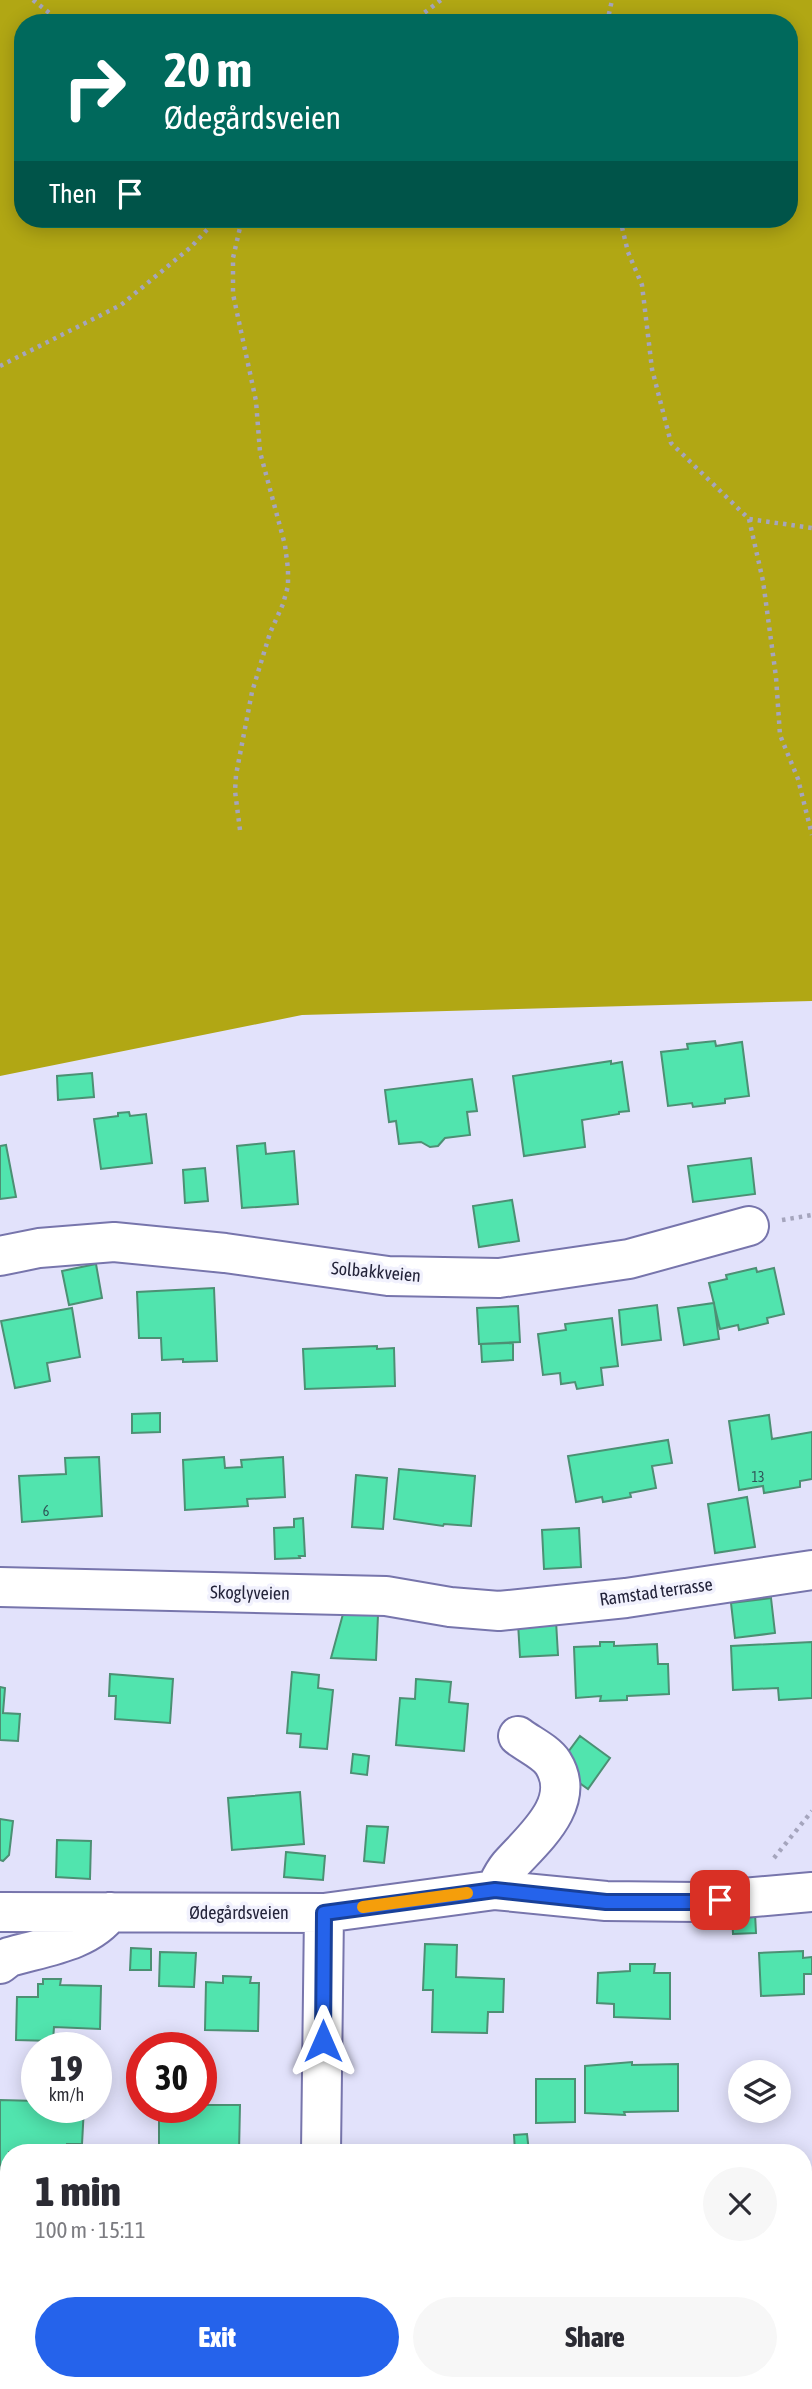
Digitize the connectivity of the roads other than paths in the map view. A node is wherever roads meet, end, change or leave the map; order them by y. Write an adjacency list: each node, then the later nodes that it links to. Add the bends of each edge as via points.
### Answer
1 (749, 1226): 2 (street, Solbakkveien, via 629,1259 499,1278 388,1276 114,1242)
2 (0, 1256)
3 (812, 1570): 5 (street, Ramstad terrasse, via 626,1598)
4 (0, 1587): 5 (street, Skoglyveien, via 386,1595)
5 (499, 1611)
6 (518, 1736): 7 (street, via 552,1761 560,1781 559,1802)
7 (495, 1890): 8 (street, Ødegårdsveien, via 606,1902 697,1902); 11 (street, Ødegårdsveien)
8 (812, 1892)
9 (0, 1912): 10 (street, Ødegårdsveien)
10 (110, 1912): 11 (street, Ødegårdsveien); 12 (street, via 83,1935 9,1957)
11 (324, 1913): 13 (street)
12 (0, 1964)
13 (321, 2144)

